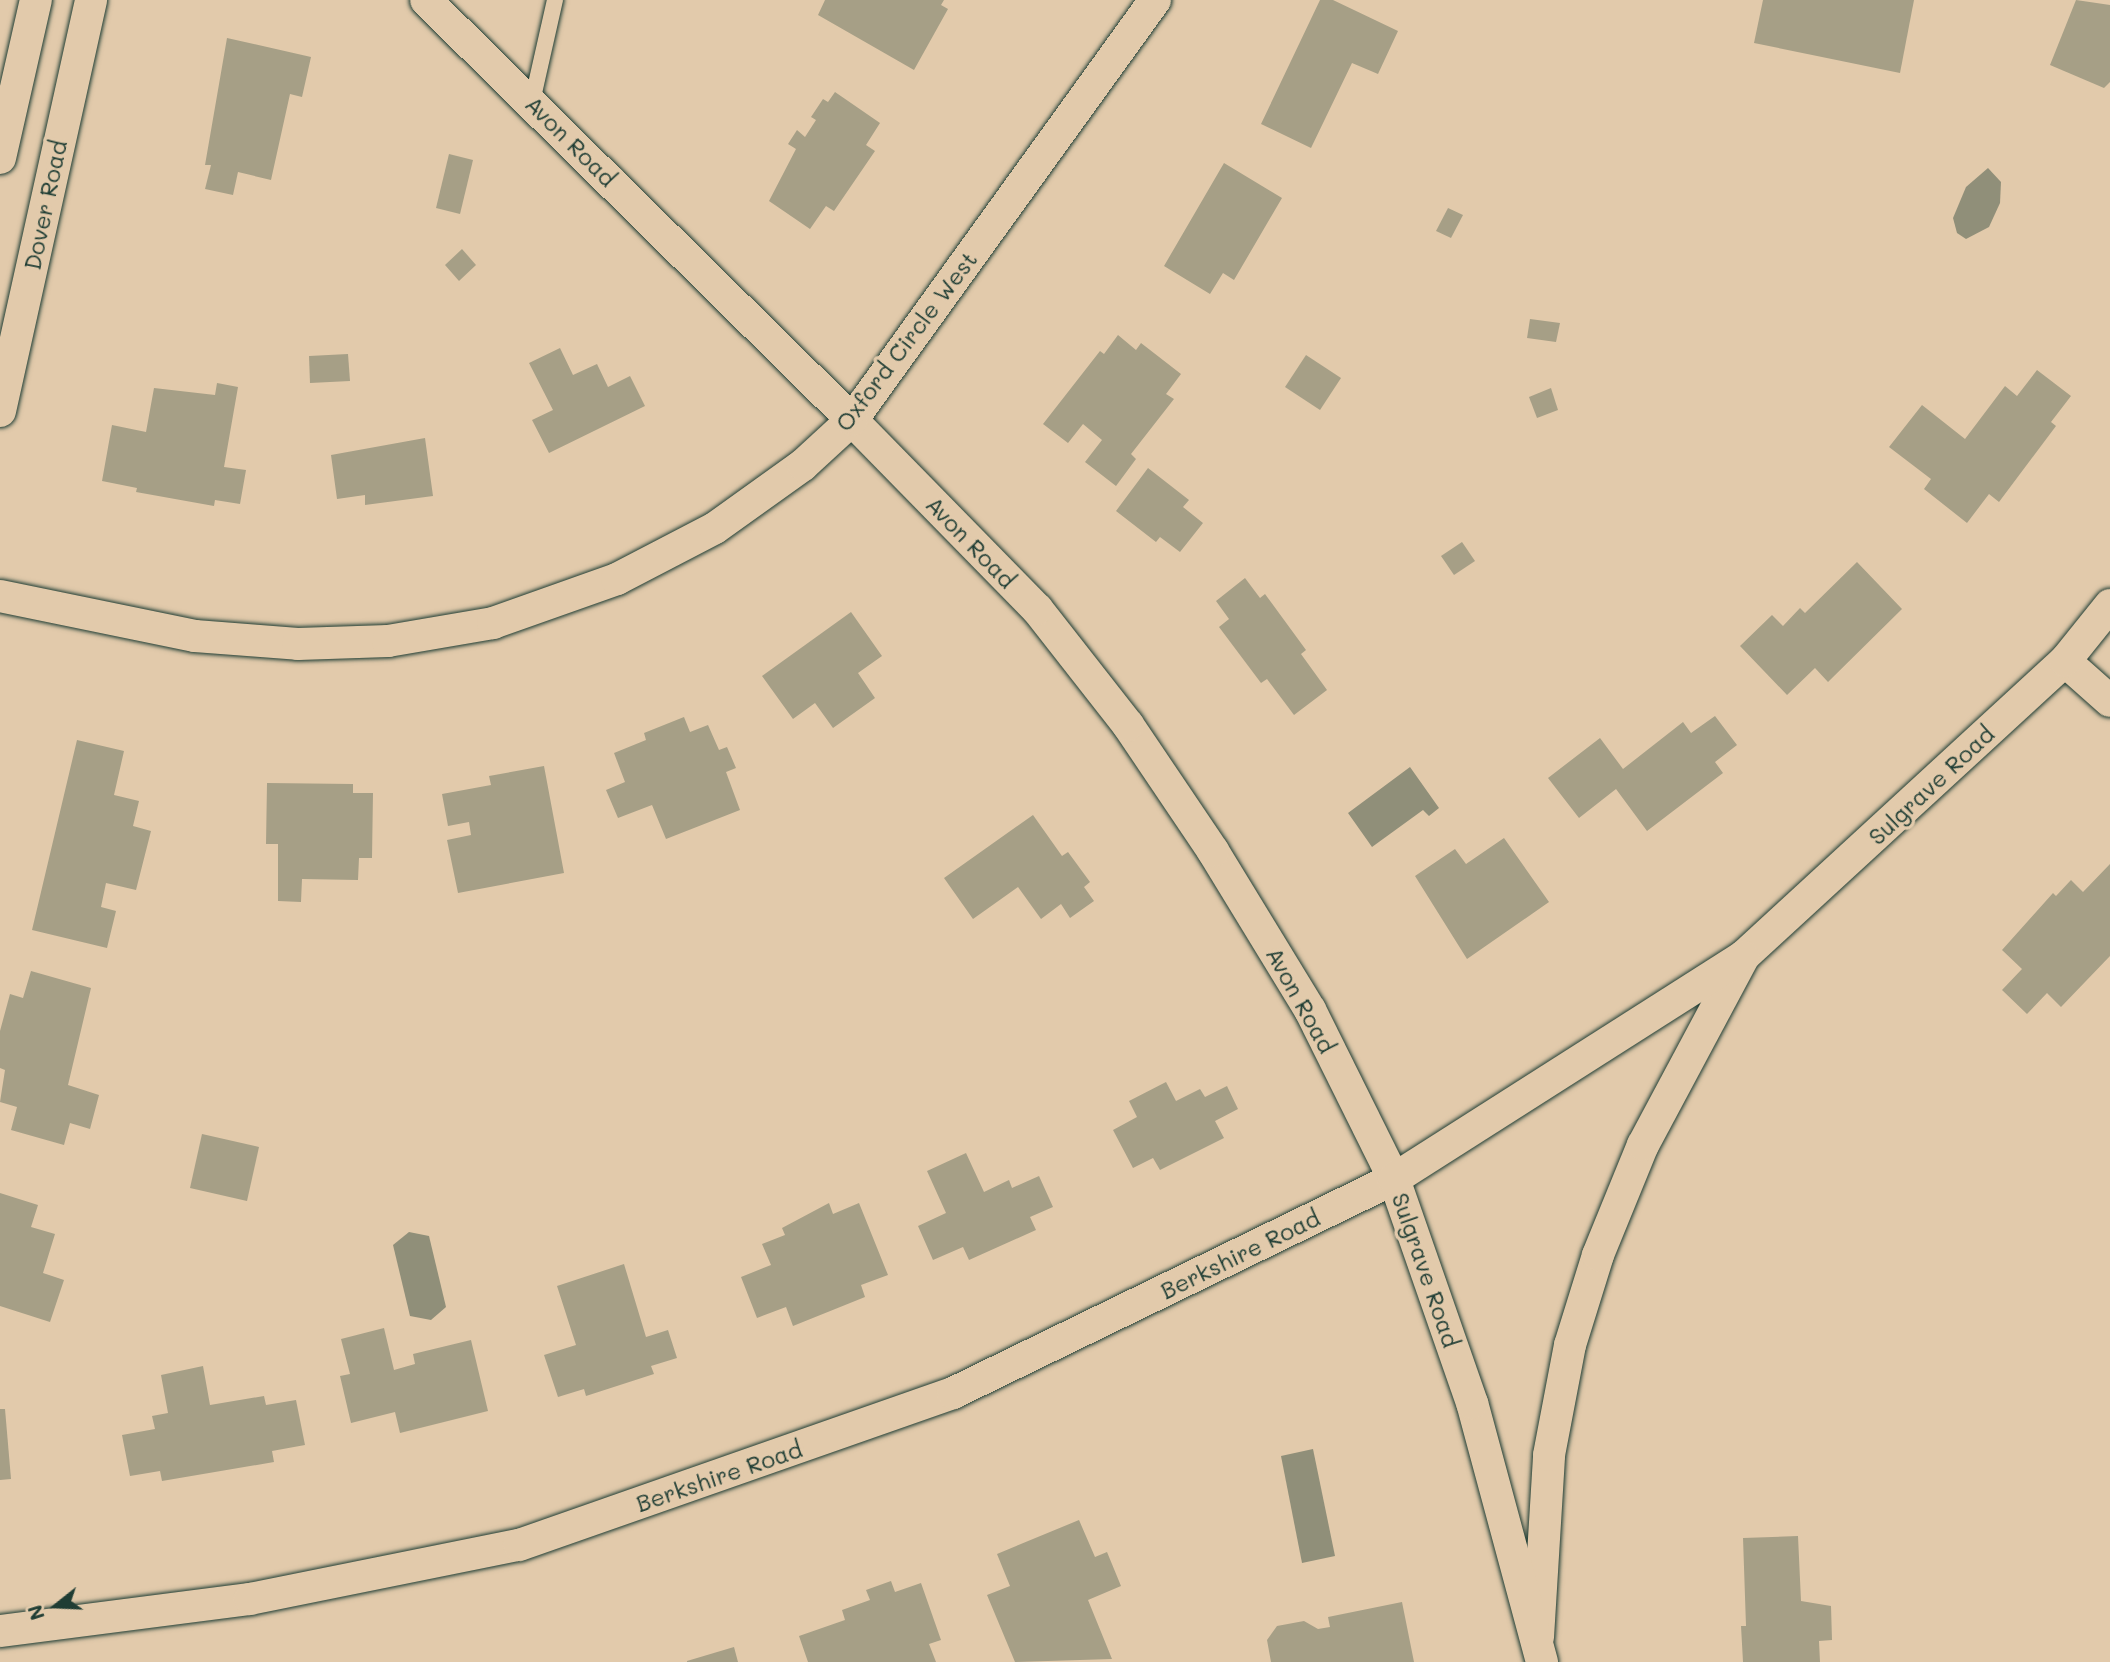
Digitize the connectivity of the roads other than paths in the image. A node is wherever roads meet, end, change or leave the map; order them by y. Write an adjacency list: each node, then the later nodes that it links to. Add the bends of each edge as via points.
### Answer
1 (36, 0): 7 (street)
2 (91, 0): 8 (street, Dover Road)
3 (426, 0): 6 (street, Avon Road)
4 (555, 0): 6 (lane)
5 (1155, 0): 9 (street, Oxford Circle West)
6 (532, 102): 9 (street, Avon Road)
7 (0, 158)
8 (0, 411)
9 (852, 420): 10 (street, Oxford Circle West, via 803,465 715,528 617,579 493,623 388,641 298,643 195,636); 15 (street, Avon Road, via 1037,608 1128,724 1213,851 1310,1010)
10 (0, 596)
11 (2110, 605): 12 (street, Sulgrave Road)
12 (2065, 662): 13 (street); 14 (street, Sulgrave Road)
13 (2110, 701)
14 (1744, 956): 15 (street, Sulgrave Road); 17 (street, Sulgrave Road, via 1643,1146 1598,1255 1570,1345 1549,1455)
15 (1394, 1179): 16 (street, Berkshire Road, via 953,1393 519,1545 250,1599); 17 (street, Sulgrave Road, via 1472,1403)
16 (0, 1631)
17 (1540, 1650)

